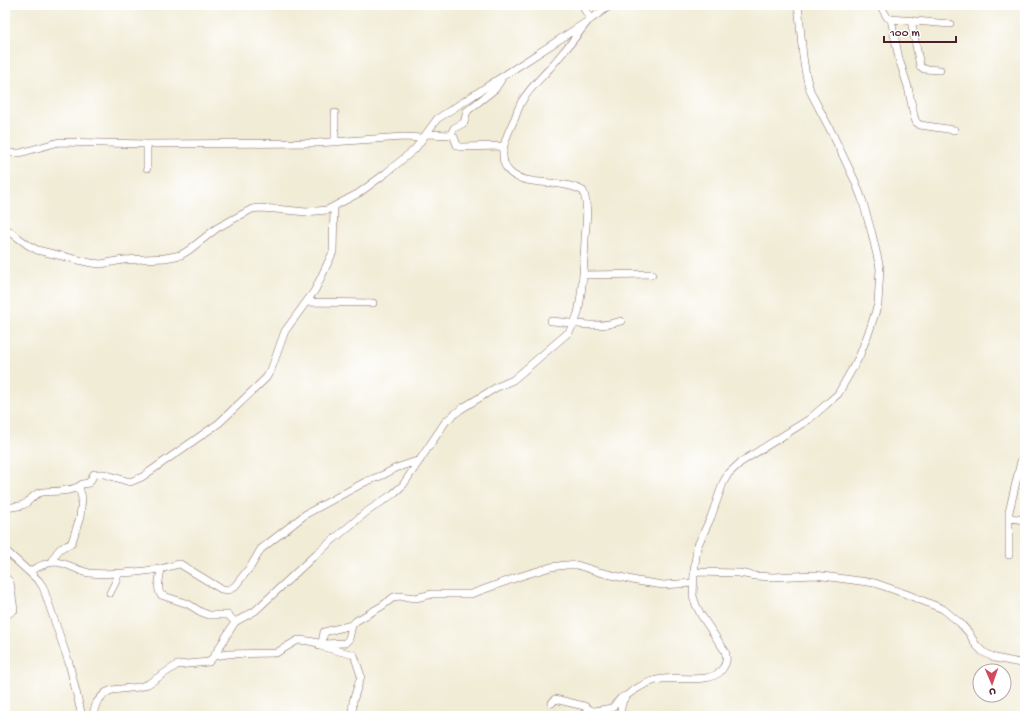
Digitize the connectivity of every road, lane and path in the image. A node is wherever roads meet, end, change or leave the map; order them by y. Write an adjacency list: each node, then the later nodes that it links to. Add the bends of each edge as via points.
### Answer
1 (583, 5): 5 (street)
2 (798, 5): 41 (street, via 806,79 855,181 872,234 880,268 878,304 859,357 838,394 808,420 741,462 728,474 697,547)
3 (880, 5): 6 (street)
4 (609, 6): 5 (street)
5 (590, 20): 10 (street); 17 (street, via 521,102)
6 (891, 20): 7 (street); 12 (street, via 916,122 920,125)
7 (911, 20): 8 (street); 9 (street, via 920,66 924,69)
8 (950, 24)
9 (940, 70)
10 (503, 76): 13 (street, via 495,88 467,111 464,123 454,128); 14 (street, via 437,119)
11 (335, 113): 15 (street)
12 (954, 130)
13 (451, 134): 14 (street); 17 (street, via 454,135 458,146)
14 (425, 136): 15 (street); 20 (street, via 386,173)
15 (335, 142): 16 (street)
16 (147, 144): 18 (street, via 59,142 20,153); 19 (street)
17 (503, 146): 22 (street, via 507,169 517,177 561,183 583,191 586,200)
18 (5, 153)
19 (147, 168)
20 (334, 207): 21 (street, via 316,212 252,209 217,228 181,255 100,264 37,250); 24 (street, via 333,252)
21 (5, 228)
22 (583, 274): 23 (street); 28 (street)
23 (652, 274)
24 (307, 302): 25 (street); 31 (street, via 285,331 266,378 219,423 142,477 130,482 96,474 89,483)
25 (373, 302)
26 (551, 321): 28 (street)
27 (621, 321): 28 (street, via 600,326)
28 (575, 323): 29 (street, via 563,339 520,374 461,409 446,421)
29 (420, 460): 38 (street, via 365,482 306,514 261,549 242,578 229,590 221,589 180,564); 46 (street, via 393,494 365,513 316,554 254,611)
30 (1021, 461): 33 (street)
31 (79, 487): 32 (street, via 60,492 41,492 22,505); 37 (street, via 82,498 80,517 72,542 61,548)
32 (5, 508)
33 (1009, 518): 34 (street); 36 (street)
34 (1025, 520)
35 (5, 550): 39 (street)
36 (1009, 555)
37 (52, 562): 39 (street); 40 (street, via 65,563 89,573)
38 (160, 569): 40 (street); 46 (street, via 158,590 161,595 210,615 228,615)
39 (29, 572): 55 (street, via 39,581 44,591 69,663)
40 (117, 572): 44 (street, via 117,579)
41 (694, 572): 43 (street); 51 (street, via 739,572 773,578 815,575 875,583 944,610 960,623 983,652 994,658)
42 (5, 577): 45 (street, via 10,582 14,610)
43 (693, 583): 47 (street, via 663,585 577,565 566,565 528,574 471,594 394,597); 52 (street, via 696,605 727,657 722,671 715,676 702,678 652,681)
44 (110, 593)
45 (5, 616)
46 (235, 622): 50 (street)
47 (352, 625): 49 (street, via 324,632); 49 (street, via 350,639 346,643)
48 (296, 641): 49 (street); 50 (street, via 276,653); 57 (street, via 353,654 361,676 353,701)
49 (322, 643)
50 (214, 656): 56 (street, via 209,662 173,667 161,677 139,687 105,692 97,702)
51 (1025, 664)
52 (625, 696): 54 (street, via 612,708); 59 (street, via 620,709)
53 (552, 703): 54 (street, via 555,699 584,706)
54 (592, 711): 58 (street)
55 (82, 716)
56 (92, 716)
57 (352, 716)
58 (580, 716)
59 (621, 716)

